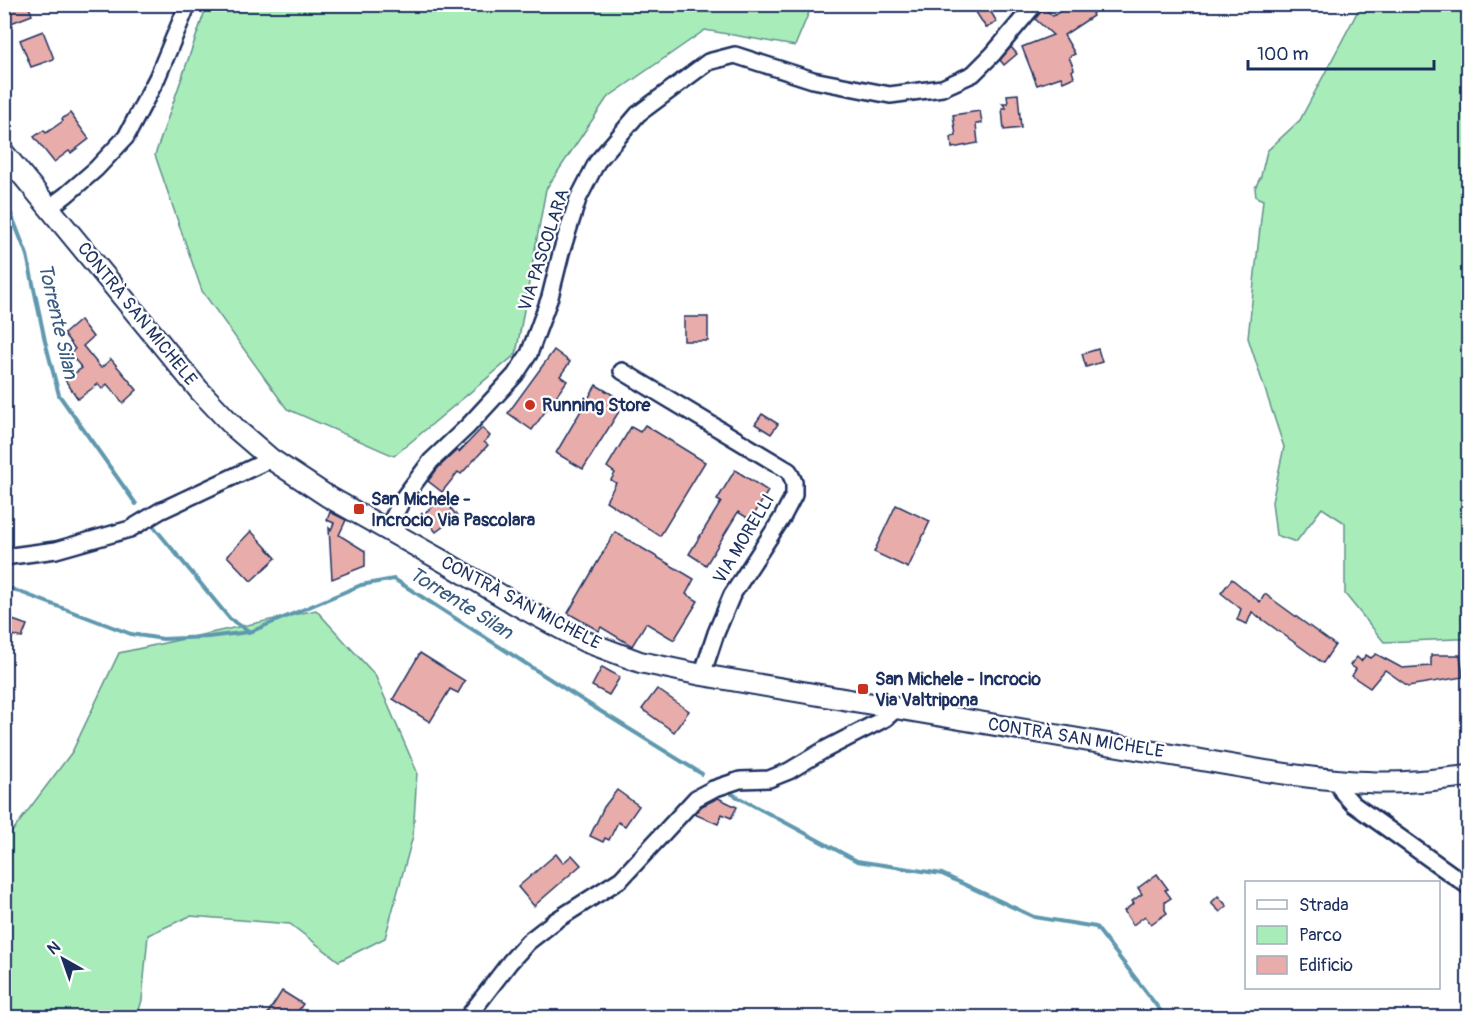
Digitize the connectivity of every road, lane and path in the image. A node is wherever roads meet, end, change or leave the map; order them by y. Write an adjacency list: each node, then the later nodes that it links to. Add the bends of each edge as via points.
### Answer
1 (188, 4): 4 (street, via 157,78 126,137 96,169)
2 (1035, 4): 7 (street, VIA PASCOLARA, via 974,74 942,88 890,95 813,80 735,55 708,62 638,114 597,162 578,199 529,354 515,375 431,461 404,497)
3 (4, 153): 4 (main road, CONTRÀ SAN MICHELE)
4 (50, 207): 6 (main road, CONTRÀ SAN MICHELE, via 199,390)
5 (622, 371): 9 (street, VIA MORELLI, via 789,471 794,482 794,495 782,518 732,594)
6 (271, 459): 7 (main road, CONTRÀ SAN MICHELE); 8 (street, via 130,529 56,550)
7 (387, 529): 9 (main road, CONTRÀ SAN MICHELE, via 584,641 640,662)
8 (4, 557)
9 (702, 675): 10 (main road, CONTRÀ SAN MICHELE)
10 (896, 709): 12 (main road, CONTRÀ SAN MICHELE); 14 (street, via 789,771 769,779 740,780 696,798 621,879 528,942)
11 (1468, 776): 12 (main road, CONTRÀ SAN MICHELE, via 1413,782)
12 (1336, 780): 13 (street, via 1353,804)
13 (1468, 886)
14 (468, 1017)

